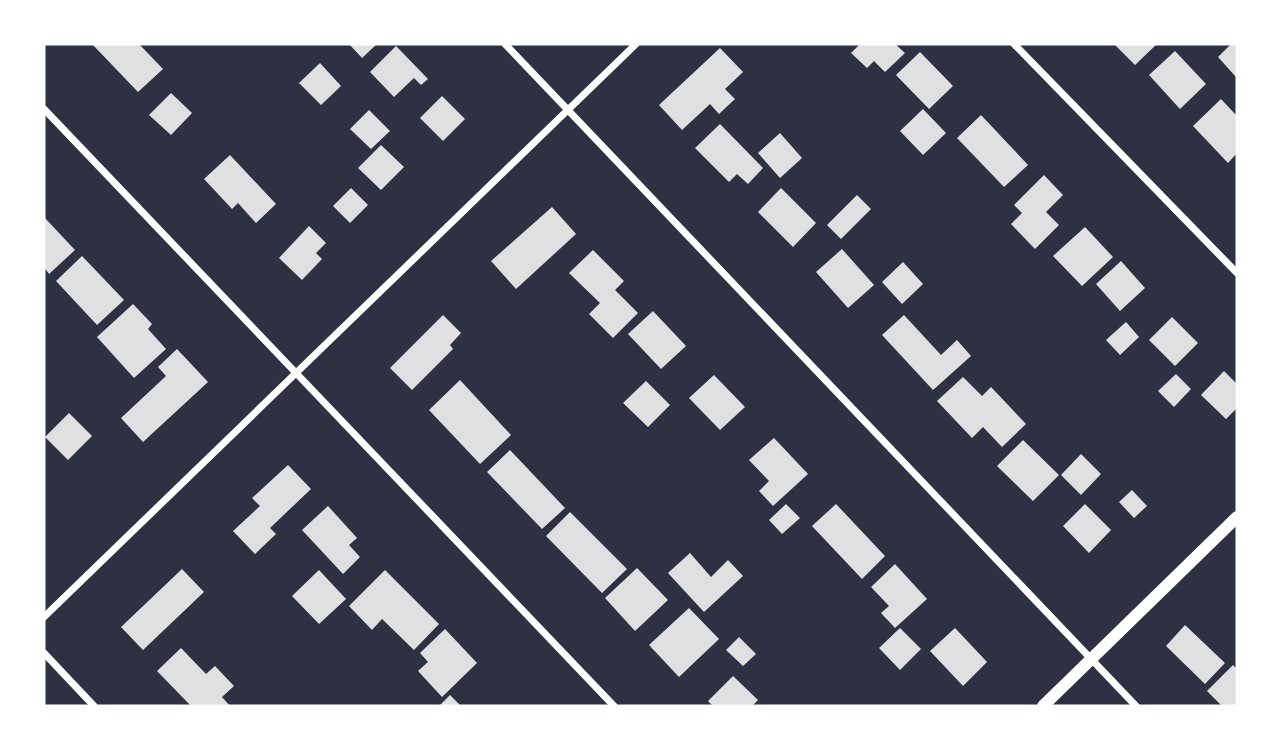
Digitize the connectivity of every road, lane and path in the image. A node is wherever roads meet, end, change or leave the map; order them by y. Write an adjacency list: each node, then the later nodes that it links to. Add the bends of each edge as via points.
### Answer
1 (505, 44): 5 (street)
2 (636, 44): 5 (street)
3 (1014, 44): 6 (street)
4 (44, 108): 7 (street)
5 (568, 110): 7 (street); 11 (street)
6 (1237, 273)
7 (296, 373): 9 (street); 13 (street)
8 (1237, 517): 11 (street)
9 (44, 617)
10 (44, 653): 12 (street)
11 (1092, 659): 14 (street); 15 (street)
12 (94, 706)
13 (614, 706)
14 (1043, 706)
15 (1136, 706)

